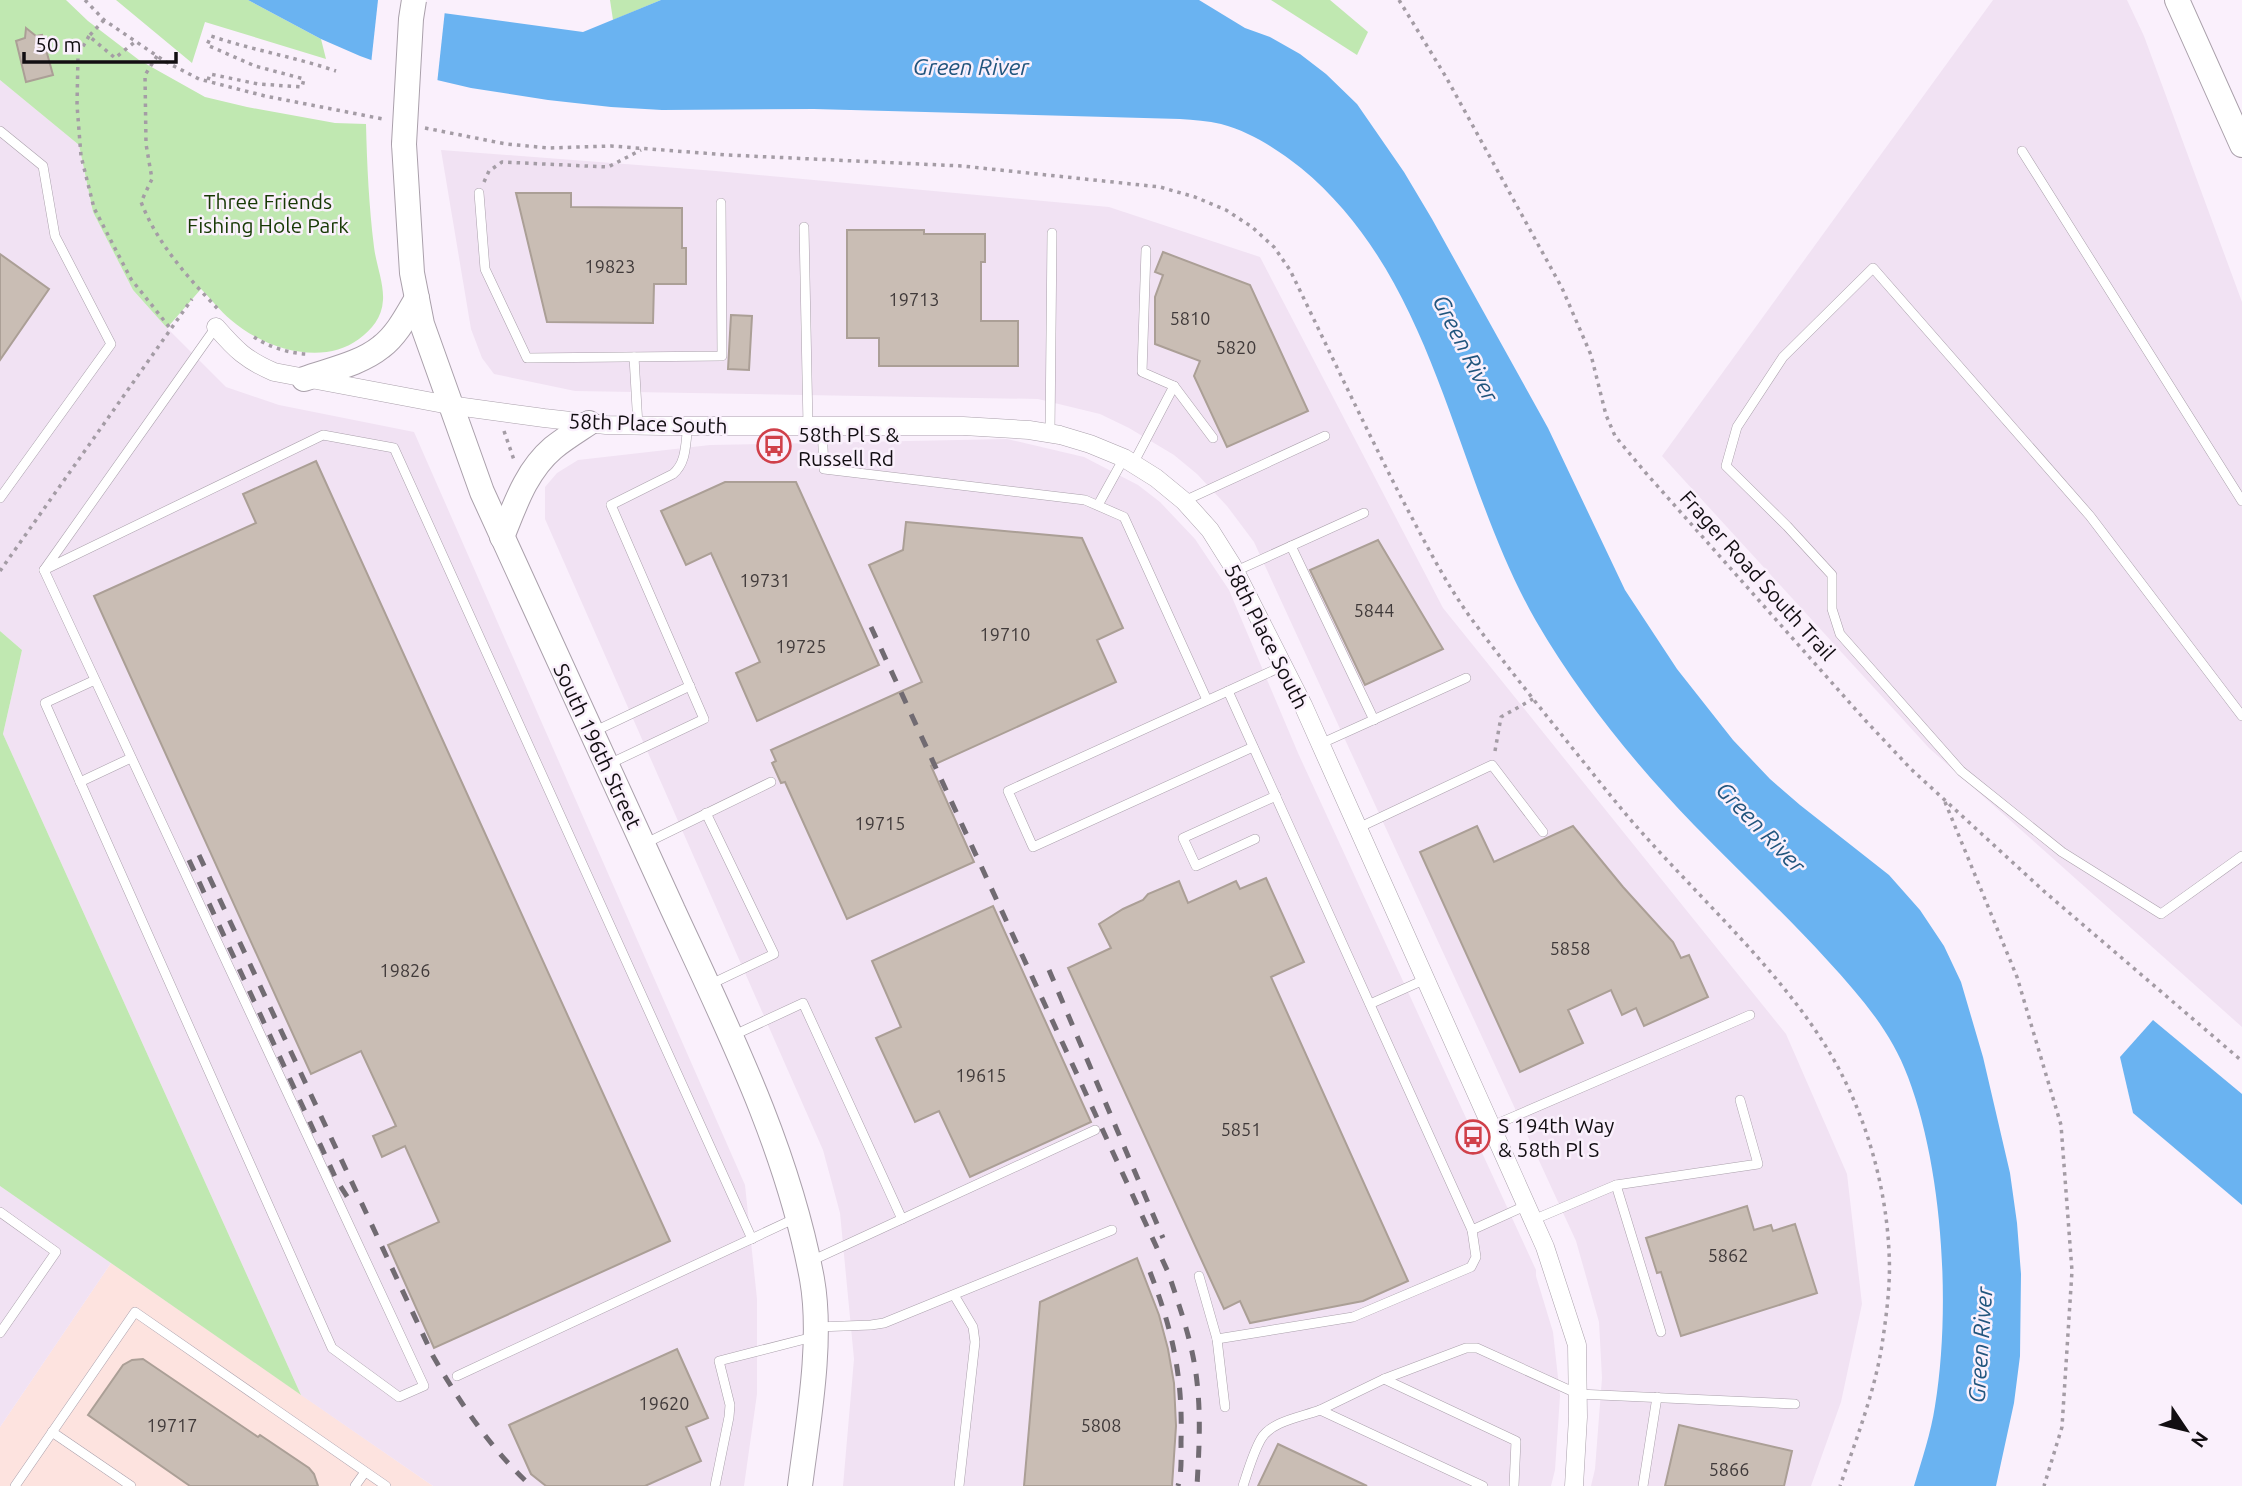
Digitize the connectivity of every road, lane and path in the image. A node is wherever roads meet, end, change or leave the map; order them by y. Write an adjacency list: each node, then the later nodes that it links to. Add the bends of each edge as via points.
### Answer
1 (85, 0): 5 (path, via 104,20)
2 (414, 0): 19 (main road, South 196th Street, bridge, via 404,145)
3 (1399, 0): 66 (path, Frager Road South Trail, via 1562,288 1591,355 1615,436 1865,720)
4 (2177, 0): 11 (main road)
5 (89, 36): 6 (path, via 116,58); 22 (path, via 78,55 77,105 81,156 94,208 131,279)
6 (136, 41)
7 (157, 55): 21 (path, via 145,75 146,144 152,179 141,202 169,253)
8 (337, 71): 9 (path, via 211,36 207,44 255,66 304,79 302,87 210,74)
9 (208, 81)
10 (0, 131): 38 (lane, via 43,166 55,236 111,344)
11 (2242, 145)
12 (643, 149): 14 (path, via 608,167 502,162 489,171)
13 (2022, 151): 40 (lane)
14 (479, 193): 24 (lane, via 485,269 527,358)
15 (721, 203): 24 (lane, via 722,356)
16 (804, 227): 31 (lane)
17 (1052, 233): 33 (lane)
18 (1146, 250): 26 (lane, via 1142,372)
19 (416, 298): 25 (main road, via 380,348 364,358); 27 (main road, South 196th Street)
20 (192, 299): 22 (path)
21 (221, 322): 25 (street, 58th Place South, via 236,351 256,364 274,372); 45 (lane)
22 (171, 329): 46 (path)
23 (249, 333): 25 (path, via 295,354)
24 (634, 357): 29 (lane)
25 (307, 367): 27 (street, 58th Place South)
26 (1174, 386): 35 (lane); 36 (lane)
27 (449, 405): 28 (street, 58th Place South); 43 (main road, South 196th Street)
28 (589, 423): 29 (street, 58th Place South); 43 (main road, via 534,468)
29 (638, 426): 30 (street, 58th Place South)
30 (688, 426): 31 (street, 58th Place South); 51 (lane, via 680,467 611,505)
31 (815, 426): 33 (street, 58th Place South, via 963,426); 41 (lane, via 824,469)
32 (504, 429): 37 (path)
33 (1050, 433): 36 (street, 58th Place South)
34 (1325, 436): 39 (lane)
35 (1213, 438)
36 (1128, 461): 39 (street, 58th Place South); 41 (lane)
37 (517, 465)
38 (0, 498)
39 (1184, 501): 47 (street, 58th Place South, via 1210,530)
40 (2242, 501)
41 (1098, 505): 54 (lane, via 1124,517)
42 (1364, 513): 44 (lane)
43 (502, 537): 57 (main road, South 196th Street)
44 (1291, 546): 47 (lane); 56 (lane)
45 (44, 570): 50 (lane); 89 (lane, via 323,435 394,448)
46 (0, 571)
47 (1236, 571): 48 (street, 58th Place South)
48 (1283, 666): 52 (lane); 58 (street, 58th Place South)
49 (1466, 678): 56 (lane)
50 (95, 680): 60 (lane); 63 (lane, via 45,703)
51 (690, 686): 57 (lane); 62 (lane, via 704,719)
52 (1228, 691): 54 (lane); 59 (lane)
53 (1533, 699): 61 (path, via 1501,717)
54 (1207, 700): 59 (lane, via 1008,791 1033,847)
55 (2242, 716): 72 (lane, via 2090,516 1873,268 1783,357 1737,427 1726,466 1832,575 1832,609 1840,634 1961,771 2062,852 2161,914)
56 (1374, 720): 58 (lane)
57 (592, 733): 62 (main road, South 196th Street)
58 (1321, 744): 68 (street, 58th Place South)
59 (1253, 747): 65 (lane)
60 (131, 758): 63 (lane); 63 (lane, via 424,1385 416,1390 399,1397 332,1348)
61 (1492, 765): 68 (lane); 69 (lane)
62 (607, 766): 71 (main road, South 196th Street)
63 (80, 782)
64 (771, 782): 67 (lane)
65 (1276, 796): 70 (lane, via 1184,838 1196,866); 75 (lane)
66 (1944, 800): 78 (path, Frager Road South Trail); 118 (path, via 2017,977 2061,1125 2072,1271 2062,1427)
67 (706, 813): 71 (lane); 74 (lane, via 774,954)
68 (1358, 828): 73 (street, 58th Place South)
69 (1543, 832)
70 (1255, 839)
71 (643, 844): 74 (main road, South 196th Street)
72 (2242, 856)
73 (1426, 979): 75 (lane); 80 (street, 58th Place South)
74 (708, 986): 77 (main road, South 196th Street)
75 (1370, 1004): 88 (lane)
76 (1750, 1015): 80 (lane)
77 (731, 1036): 85 (main road, South 196th Street, via 775,1141); 86 (lane, via 803,1003)
78 (2242, 1061)
79 (1740, 1100): 82 (lane, via 1758,1164)
80 (1492, 1126): 84 (street, 58th Place South)
81 (1095, 1130): 86 (lane)
82 (1616, 1185): 84 (lane); 94 (lane)
83 (0, 1212): 95 (lane, via 56,1252)
84 (1530, 1212): 88 (lane); 99 (street, 58th Place South, via 1577,1345)
85 (798, 1217): 89 (lane); 90 (main road, South 196th Street)
86 (902, 1219): 90 (lane)
87 (1112, 1230): 92 (lane)
88 (1472, 1230): 96 (lane, via 1476,1257 1471,1267 1353,1317)
89 (752, 1239): 97 (lane)
90 (808, 1262): 93 (main road, South 196th Street)
91 (1199, 1276): 96 (lane)
92 (954, 1295): 93 (lane, via 884,1323); 112 (lane, via 973,1327 975,1342)
93 (815, 1331): 110 (lane, via 719,1361 730,1405); 111 (main road, South 196th Street)
94 (1661, 1332)
95 (0, 1333)
96 (1217, 1339): 102 (lane)
97 (457, 1376)
98 (1384, 1378): 99 (lane, via 1477,1348); 103 (lane); 115 (lane, via 1517,1441)
99 (1578, 1394): 100 (lane); 116 (street, 58th Place South)
100 (1657, 1398): 101 (lane); 117 (lane)
101 (1795, 1404)
102 (1226, 1407)
103 (1320, 1410): 113 (lane, via 1267,1431); 114 (lane)
104 (52, 1432): 105 (lane, via 135,1312); 106 (lane); 107 (lane)
105 (365, 1472): 108 (lane); 109 (lane)
106 (15, 1486)
107 (131, 1486)
108 (355, 1486)
109 (386, 1486)
110 (715, 1486)
111 (800, 1486)
112 (959, 1486)
113 (1242, 1486)
114 (1483, 1486)
115 (1514, 1486)
116 (1574, 1486)
117 (1643, 1486)
118 (2044, 1486)

